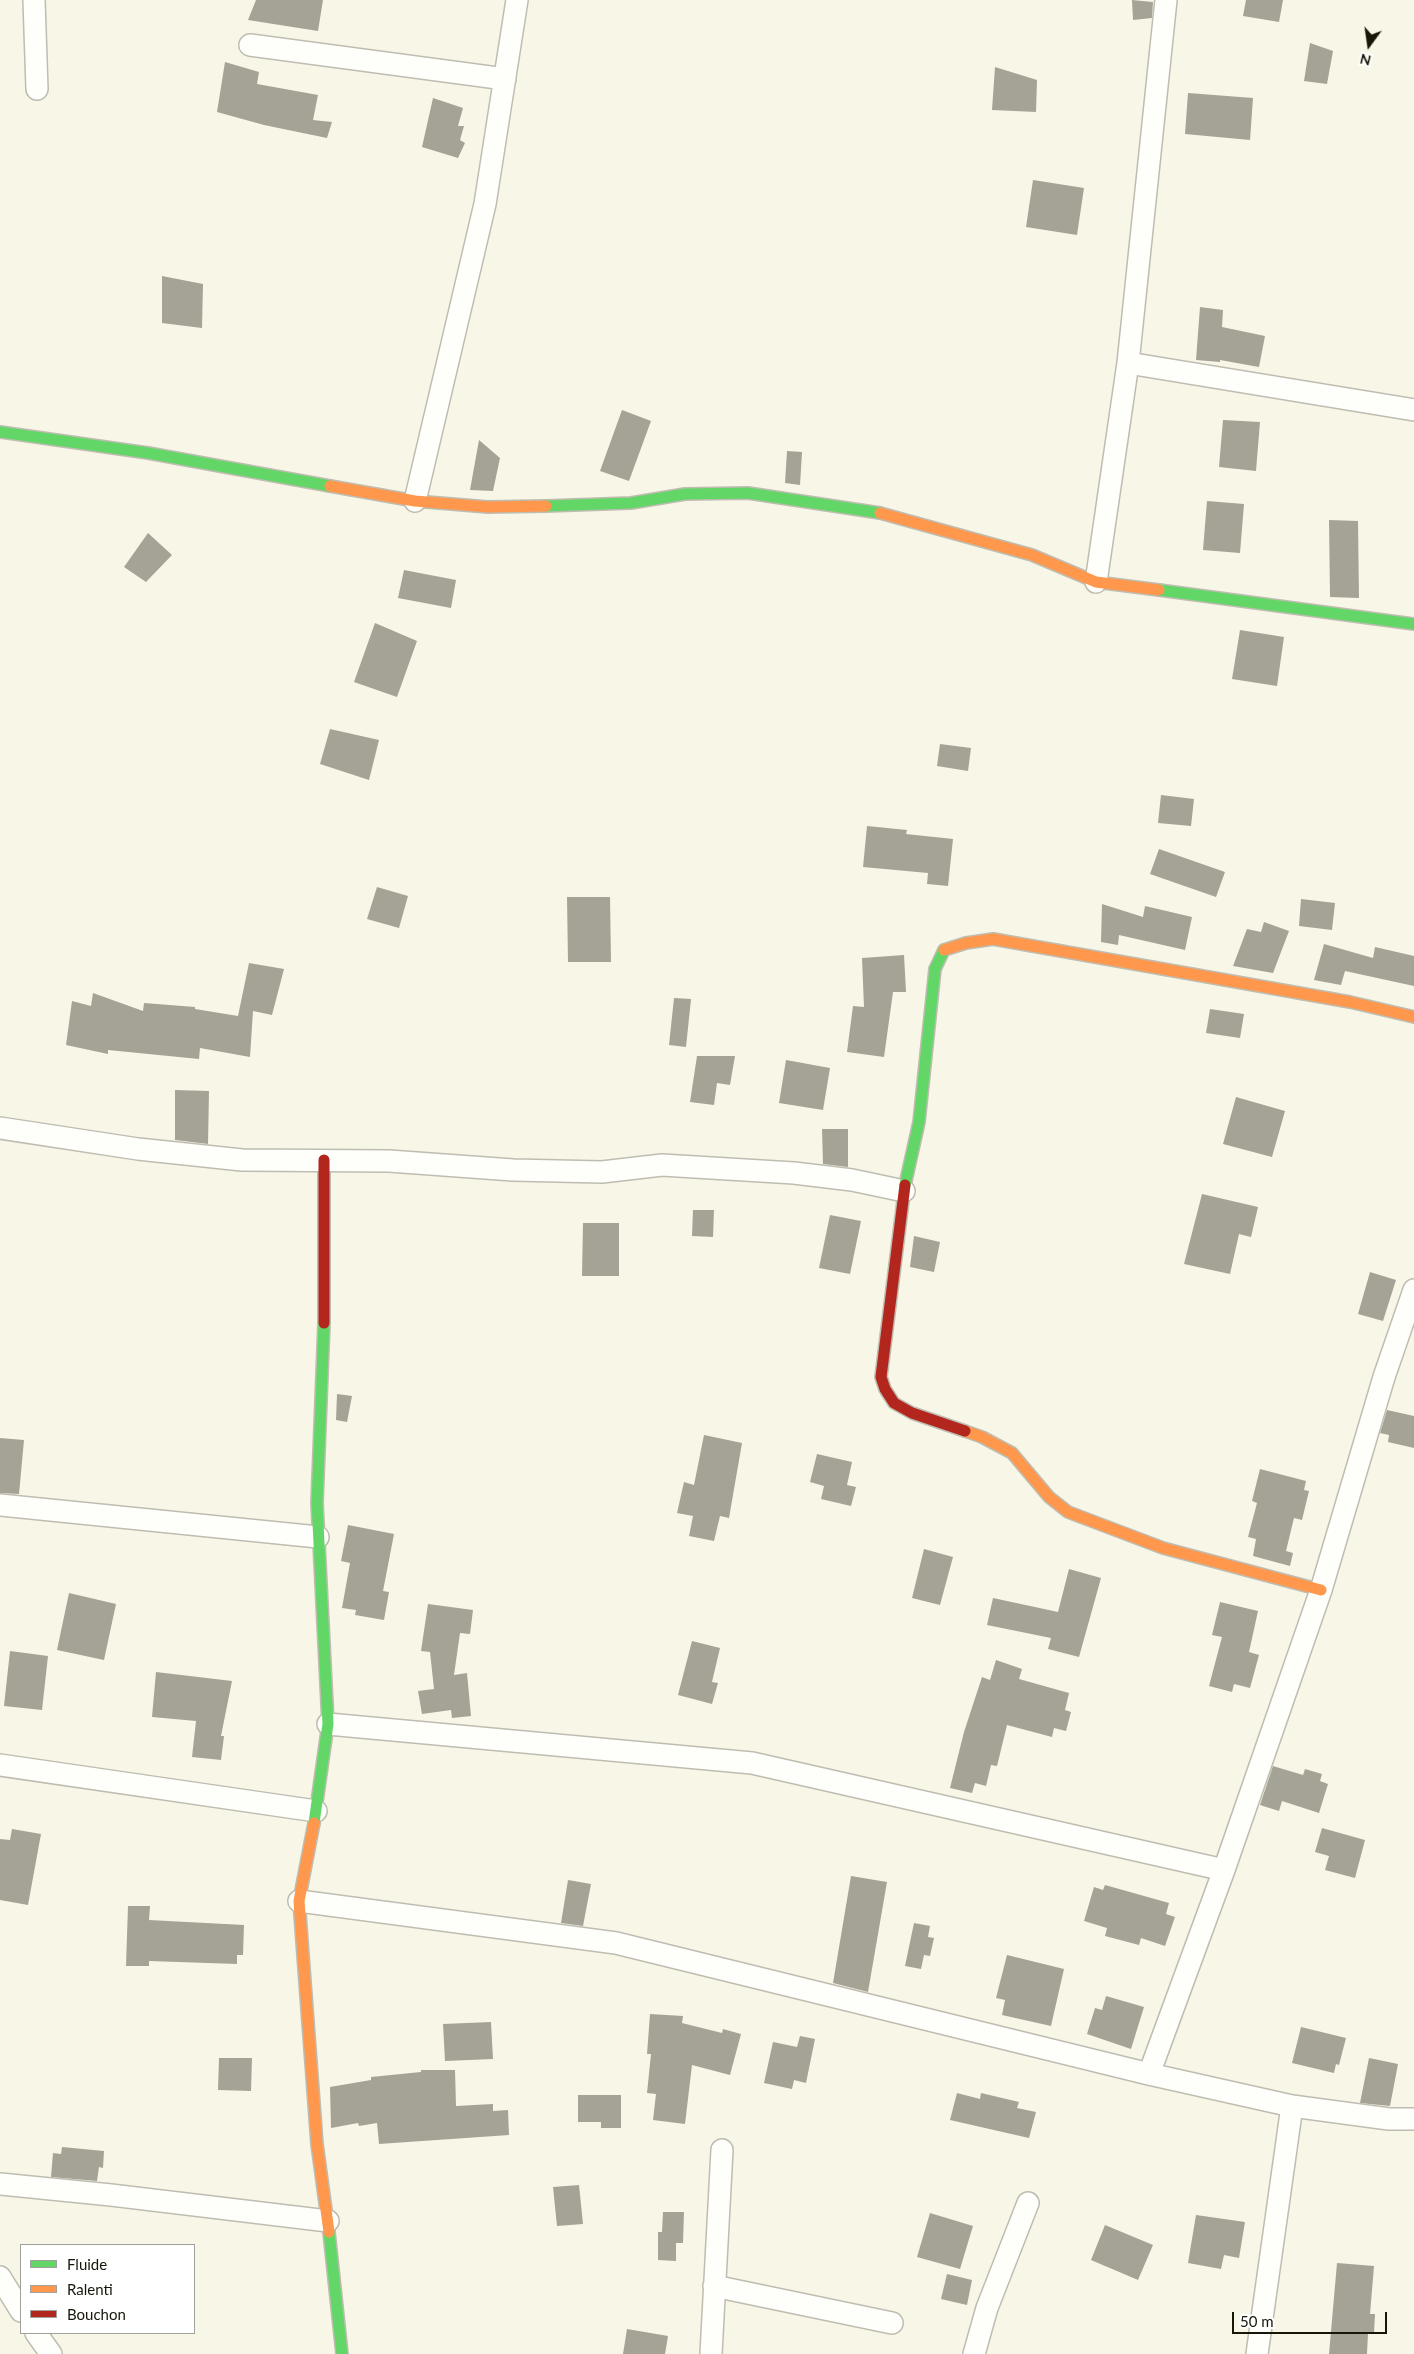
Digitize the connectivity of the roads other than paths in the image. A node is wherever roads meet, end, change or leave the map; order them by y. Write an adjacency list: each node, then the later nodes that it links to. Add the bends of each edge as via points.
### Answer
1 (34, 0): 6 (street)
2 (517, 0): 5 (street)
3 (1166, 0): 7 (street)
4 (250, 44): 5 (street)
5 (505, 78): 10 (street, via 485,204)
6 (37, 89)
7 (1128, 363): 8 (street); 11 (street)
8 (1414, 410)
9 (0, 432): 10 (street, via 148,453)
10 (415, 501): 11 (street, via 488,507 560,506 632,503 685,494 748,493 894,516 1032,555)
11 (1096, 582): 12 (street)
12 (1414, 624)
13 (1414, 1017): 16 (street, via 1350,1002 993,939 966,942 944,950 935,969 919,1122)
14 (0, 1128): 15 (street, via 138,1149 242,1160)
15 (324, 1160): 16 (street, via 602,1172 662,1166 728,1169 852,1180); 19 (street)
16 (904, 1191): 20 (street, via 882,1368 885,1389 894,1403 912,1413 982,1436 1012,1453 1048,1497 1068,1512 1093,1523 1163,1548)
17 (1414, 1290): 20 (street, via 1384,1377)
18 (0, 1505): 19 (street)
19 (318, 1538): 21 (street)
20 (1321, 1590): 24 (street)
21 (328, 1724): 23 (street); 24 (street, via 752,1763)
22 (0, 1765): 23 (street)
23 (316, 1811): 25 (street)
24 (1224, 1870): 26 (street)
25 (299, 1901): 26 (street, via 616,1943); 32 (street, via 316,2144)
26 (1149, 2074): 27 (street)
27 (1292, 2106): 28 (street); 42 (street)
28 (1414, 2120)
29 (722, 2150): 34 (street)
30 (0, 2184): 32 (street)
31 (1028, 2203): 41 (street, via 987,2308)
32 (328, 2221): 39 (street)
33 (0, 2277): 35 (street)
34 (714, 2286): 36 (street); 40 (street)
35 (20, 2308)
36 (892, 2323)
37 (37, 2334): 38 (street)
38 (51, 2354)
39 (342, 2354)
40 (711, 2354)
41 (974, 2354)
42 (1257, 2354)

